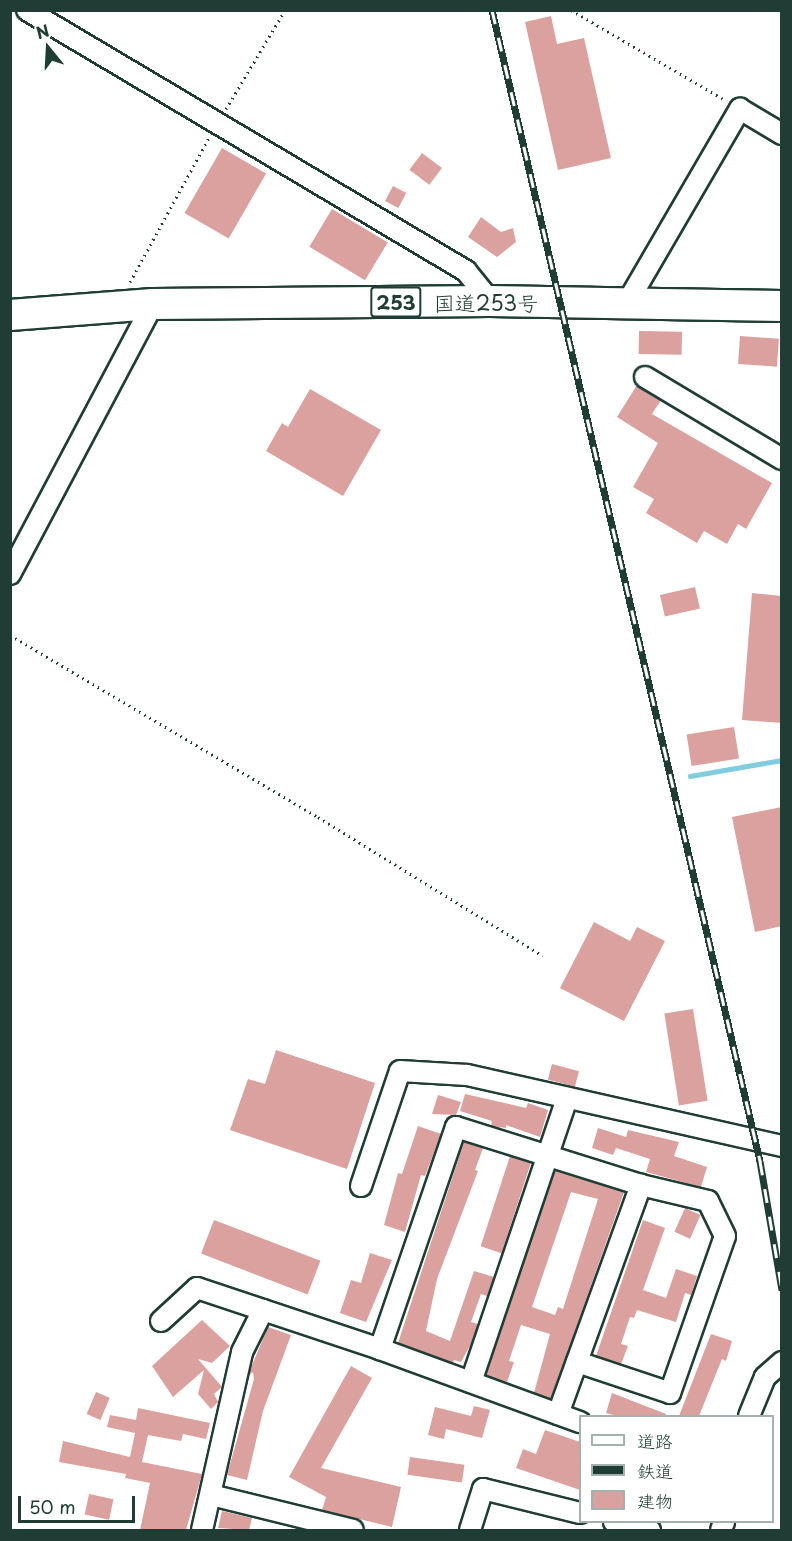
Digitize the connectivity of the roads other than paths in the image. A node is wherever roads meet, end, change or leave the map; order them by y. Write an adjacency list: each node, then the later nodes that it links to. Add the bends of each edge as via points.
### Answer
1 (27, 10): 3 (street, via 466,271)
2 (782, 134): 4 (street, via 740,109)
3 (490, 301): 4 (highway, 国道253号 / 253); 5 (highway, 国道253号 / 253)
4 (627, 303): 6 (highway, 国道253号 / 253)
5 (153, 304): 7 (highway, 国道253号 / 253); 10 (street)
6 (782, 306)
7 (10, 315)
8 (645, 377): 9 (street)
9 (782, 459)
10 (10, 574)
11 (567, 1098): 12 (street); 13 (street); 15 (street, via 467,1075 400,1071)
12 (782, 1146)
13 (550, 1155): 14 (street); 18 (street, via 456,1127); 21 (street)
14 (641, 1185): 19 (street); 19 (street, via 708,1202 725,1236 670,1393)
15 (361, 1186)
16 (263, 1310): 17 (street, via 197,1288); 18 (street); 25 (street, via 242,1352)
17 (161, 1321)
18 (380, 1349): 21 (street)
19 (577, 1362): 22 (street)
20 (782, 1362): 23 (street, via 765,1377)
21 (471, 1382): 22 (street)
22 (558, 1414): 24 (street)
23 (749, 1415)
24 (579, 1422)
25 (211, 1495): 28 (street); 29 (street)
26 (579, 1513): 30 (street, via 483,1489)
27 (622, 1523): 31 (street)
28 (202, 1530)
29 (353, 1530)
30 (470, 1530)
31 (650, 1530)

